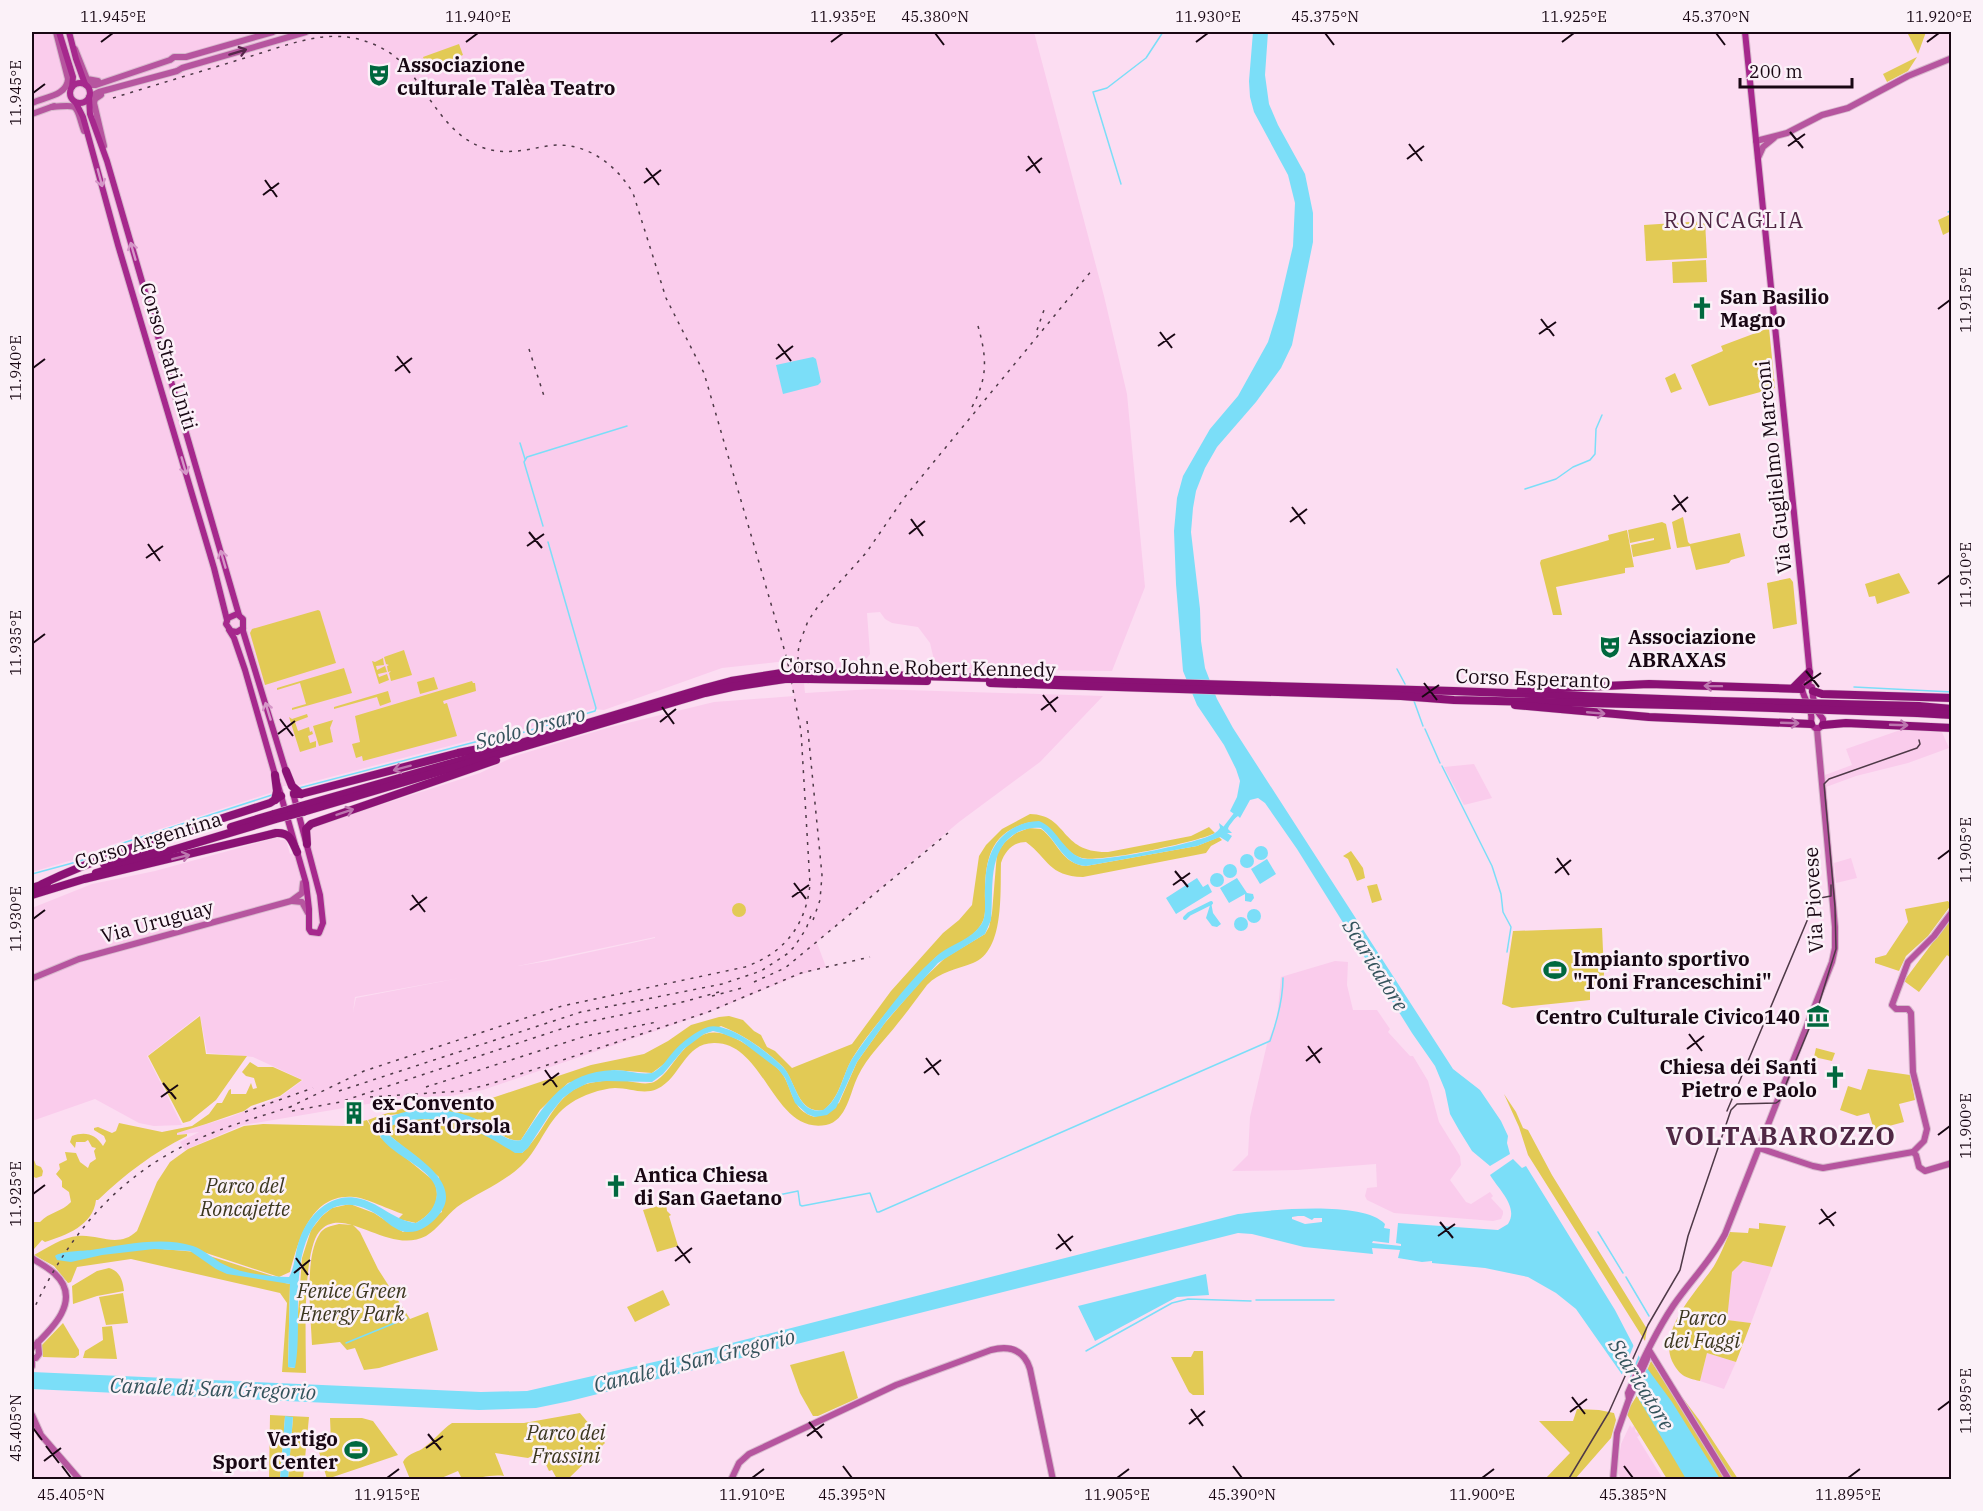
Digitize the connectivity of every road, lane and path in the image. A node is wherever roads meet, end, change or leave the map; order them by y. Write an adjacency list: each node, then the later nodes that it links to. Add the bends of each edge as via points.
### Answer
1 (57, 32): 15 (main road, via 73,77); 18 (street, via 67,86 62,92)
2 (69, 32): 6 (main road)
3 (273, 32): 7 (street)
4 (306, 32): 10 (street, one-way to 4)
5 (1745, 32): 21 (main road, Via Guglielmo Marconi)
6 (73, 44): 12 (street, via 87,79 96,82); 13 (main road)
7 (178, 58): 9 (street); 10 (street, via 183,62)
8 (1952, 58): 22 (street, via 1848,108)
9 (170, 60): 11 (street); 12 (street)
10 (182, 68): 11 (street)
11 (174, 71): 14 (street)
12 (122, 76): 13 (street)
13 (86, 85): 15 (main road, via 79,83); 16 (main road)
14 (127, 85): 16 (street); 26 (street, via 99,95 94,103)
15 (71, 88): 17 (main road, via 70,96); 18 (street, via 62,95)
16 (89, 98): 17 (main road, via 83,103); 26 (main road, Corso Stati Uniti, via 90,114)
17 (76, 102): 19 (street); 24 (main road, Corso Stati Uniti)
18 (32, 104)
19 (51, 108): 20 (street); 24 (street, via 74,107)
20 (32, 114)
21 (1755, 131): 22 (street); 23 (main road, Via Guglielmo Marconi)
22 (1766, 140): 23 (street); 25 (street)
23 (1756, 141): 25 (main road, Via Guglielmo Marconi)
24 (91, 146): 28 (main road, Corso Stati Uniti, one-way to 28)
25 (1758, 158): 31 (main road, Via Guglielmo Marconi)
26 (107, 161): 27 (main road, Corso Stati Uniti, one-way to 26)
27 (239, 615): 28 (main road); 29 (main road)
28 (227, 620): 30 (main road)
29 (243, 628): 30 (main road, via 237,632); 46 (main road, one-way to 29)
30 (229, 630): 47 (main road)
31 (1809, 672): 33 (highway); 33 (main road, Via Guglielmo Marconi)
32 (1218, 688): 34 (highway, Corso John e Robert Kennedy, bridge, via 784,676); 35 (highway, Corso Esperanto); 37 (highway, Corso Esperanto)
33 (1804, 688): 35 (highway, one-way to 35, via 1648,684); 36 (highway, via 1822,694); 42 (main road, Via Piovese); 42 (main road, Via Piovese, via 1824,722)
34 (705, 691): 44 (highway, Corso John e Robert Kennedy); 45 (highway, Corso John e Robert Kennedy)
35 (1453, 691): 38 (highway, Corso Esperanto)
36 (1952, 698)
37 (1454, 700): 38 (highway, Corso Esperanto); 42 (highway, one-way to 42, via 1649,717)
38 (1714, 703): 39 (highway, Corso Esperanto, bridge)
39 (1812, 706): 40 (highway, bridge); 41 (highway, bridge)
40 (1952, 709)
41 (1952, 715)
42 (1817, 726): 43 (highway, one-way to 43, via 1846,723); 62 (street, Via Piovese, via 1835,948 1825,985)
43 (1952, 728)
44 (542, 736): 48 (highway, one-way to 48); 50 (highway, Corso John e Robert Kennedy)
45 (529, 747): 50 (highway, Corso John e Robert Kennedy); 52 (highway, one-way to 45, via 306,829 311,824)
46 (286, 771): 48 (highway)
47 (276, 775): 49 (highway)
48 (295, 793): 49 (main road, via 285,790); 50 (main road)
49 (281, 800): 53 (main road); 55 (highway, via 124,852)
50 (299, 808): 51 (highway, Corso John e Robert Kennedy, bridge); 52 (main road)
51 (275, 817): 55 (highway, Corso Argentina); 57 (highway, Corso Argentina)
52 (307, 844): 60 (main road, via 320,895 323,923 319,933 309,929)
53 (297, 852): 54 (main road); 57 (highway, one-way to 53, via 276,833 289,836)
54 (303, 876): 58 (street, via 302,893); 60 (main road)
55 (42, 884): 56 (highway, Corso Argentina)
56 (32, 888)
57 (32, 895)
58 (291, 901): 60 (street, via 304,904); 61 (street, Via Uruguay, via 79,959)
59 (1951, 913): 63 (street, via 1908,962 1893,1008 1911,1013 1913,1072 1926,1123 1924,1141)
60 (308, 915)
61 (32, 979)
62 (1759, 1148): 63 (street, via 1816,1167); 67 (street, Via Piovese, via 1720,1244 1673,1307)
63 (1913, 1152): 64 (street, via 1925,1171)
64 (1952, 1163)
65 (32, 1258): 66 (street, via 57,1275 66,1295 60,1318)
66 (34, 1349): 68 (street, via 38,1356)
67 (1648, 1350): 73 (street, via 1617,1433); 74 (street)
68 (32, 1362)
69 (32, 1415): 70 (street, via 41,1435)
70 (80, 1479)
71 (731, 1479): 72 (street, via 746,1455 901,1383 992,1350 1009,1348 1023,1356 1030,1369)
72 (1053, 1479)
73 (1613, 1479)
74 (1730, 1479)

